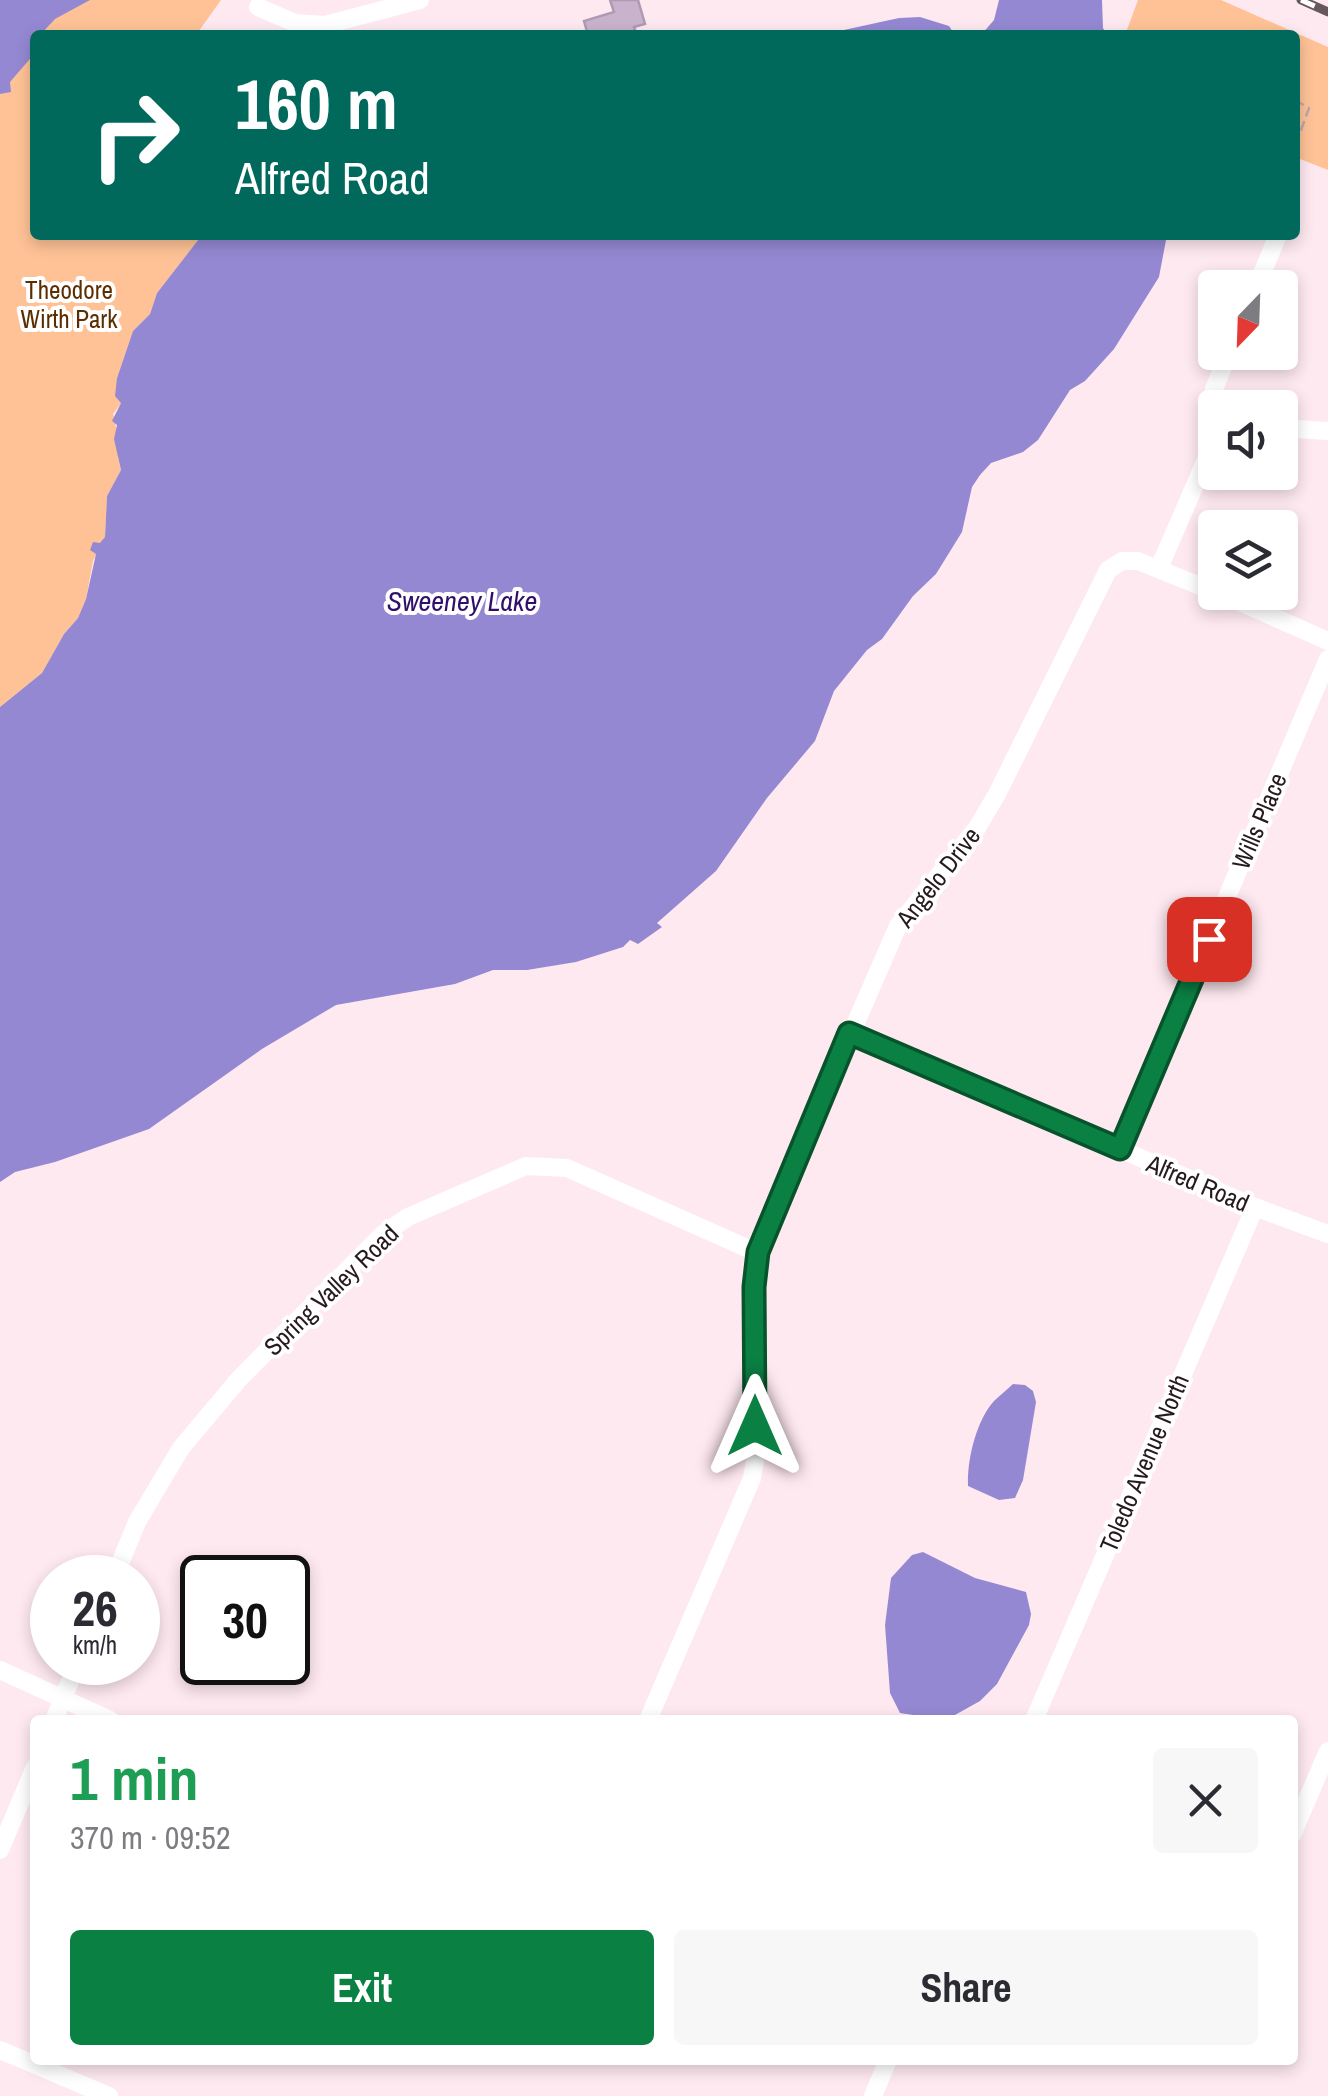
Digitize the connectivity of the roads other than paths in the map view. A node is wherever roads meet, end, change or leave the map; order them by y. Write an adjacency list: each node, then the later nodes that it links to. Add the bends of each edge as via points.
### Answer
1 (420, 0): 2 (street, via 325,25 295,23)
2 (258, 6)
3 (1276, 240): 4 (street)
4 (1263, 270)
5 (1298, 429): 6 (street)
6 (1328, 431)
7 (1198, 478): 8 (street)
8 (1159, 568): 9 (street); 13 (street, Angelo Drive, via 1122,560 1108,570 997,794 898,926)
9 (1198, 584)
10 (1257, 610): 11 (street)
11 (1328, 641)
12 (1328, 659): 14 (street, Wills Place)
13 (849, 1033): 14 (street, Alfred Road); 17 (street, Angelo Drive)
14 (1120, 1149): 15 (street, Alfred Road)
15 (1254, 1207): 16 (street, Alfred Road); 25 (street, Toledo Avenue North)
16 (1328, 1234)
17 (758, 1252): 18 (street, Spring Valley Road, via 546,1165 526,1166 408,1217 382,1235 208,1416 159,1480); 24 (street, Angelo Drive, via 752,1478)
18 (123, 1555)
19 (0, 1670): 21 (street)
20 (68, 1685): 21 (street)
21 (62, 1700): 22 (street); 23 (street)
22 (56, 1715)
23 (98, 1715)
24 (650, 1715)
25 (1036, 1715)
26 (1328, 1751): 28 (street)
27 (30, 1779): 29 (street)
28 (1298, 1821)
29 (0, 1850)
30 (0, 2050): 31 (street)
31 (30, 2063)
32 (35, 2065): 34 (street)
33 (886, 2065): 35 (street)
34 (108, 2096)
35 (874, 2096)

